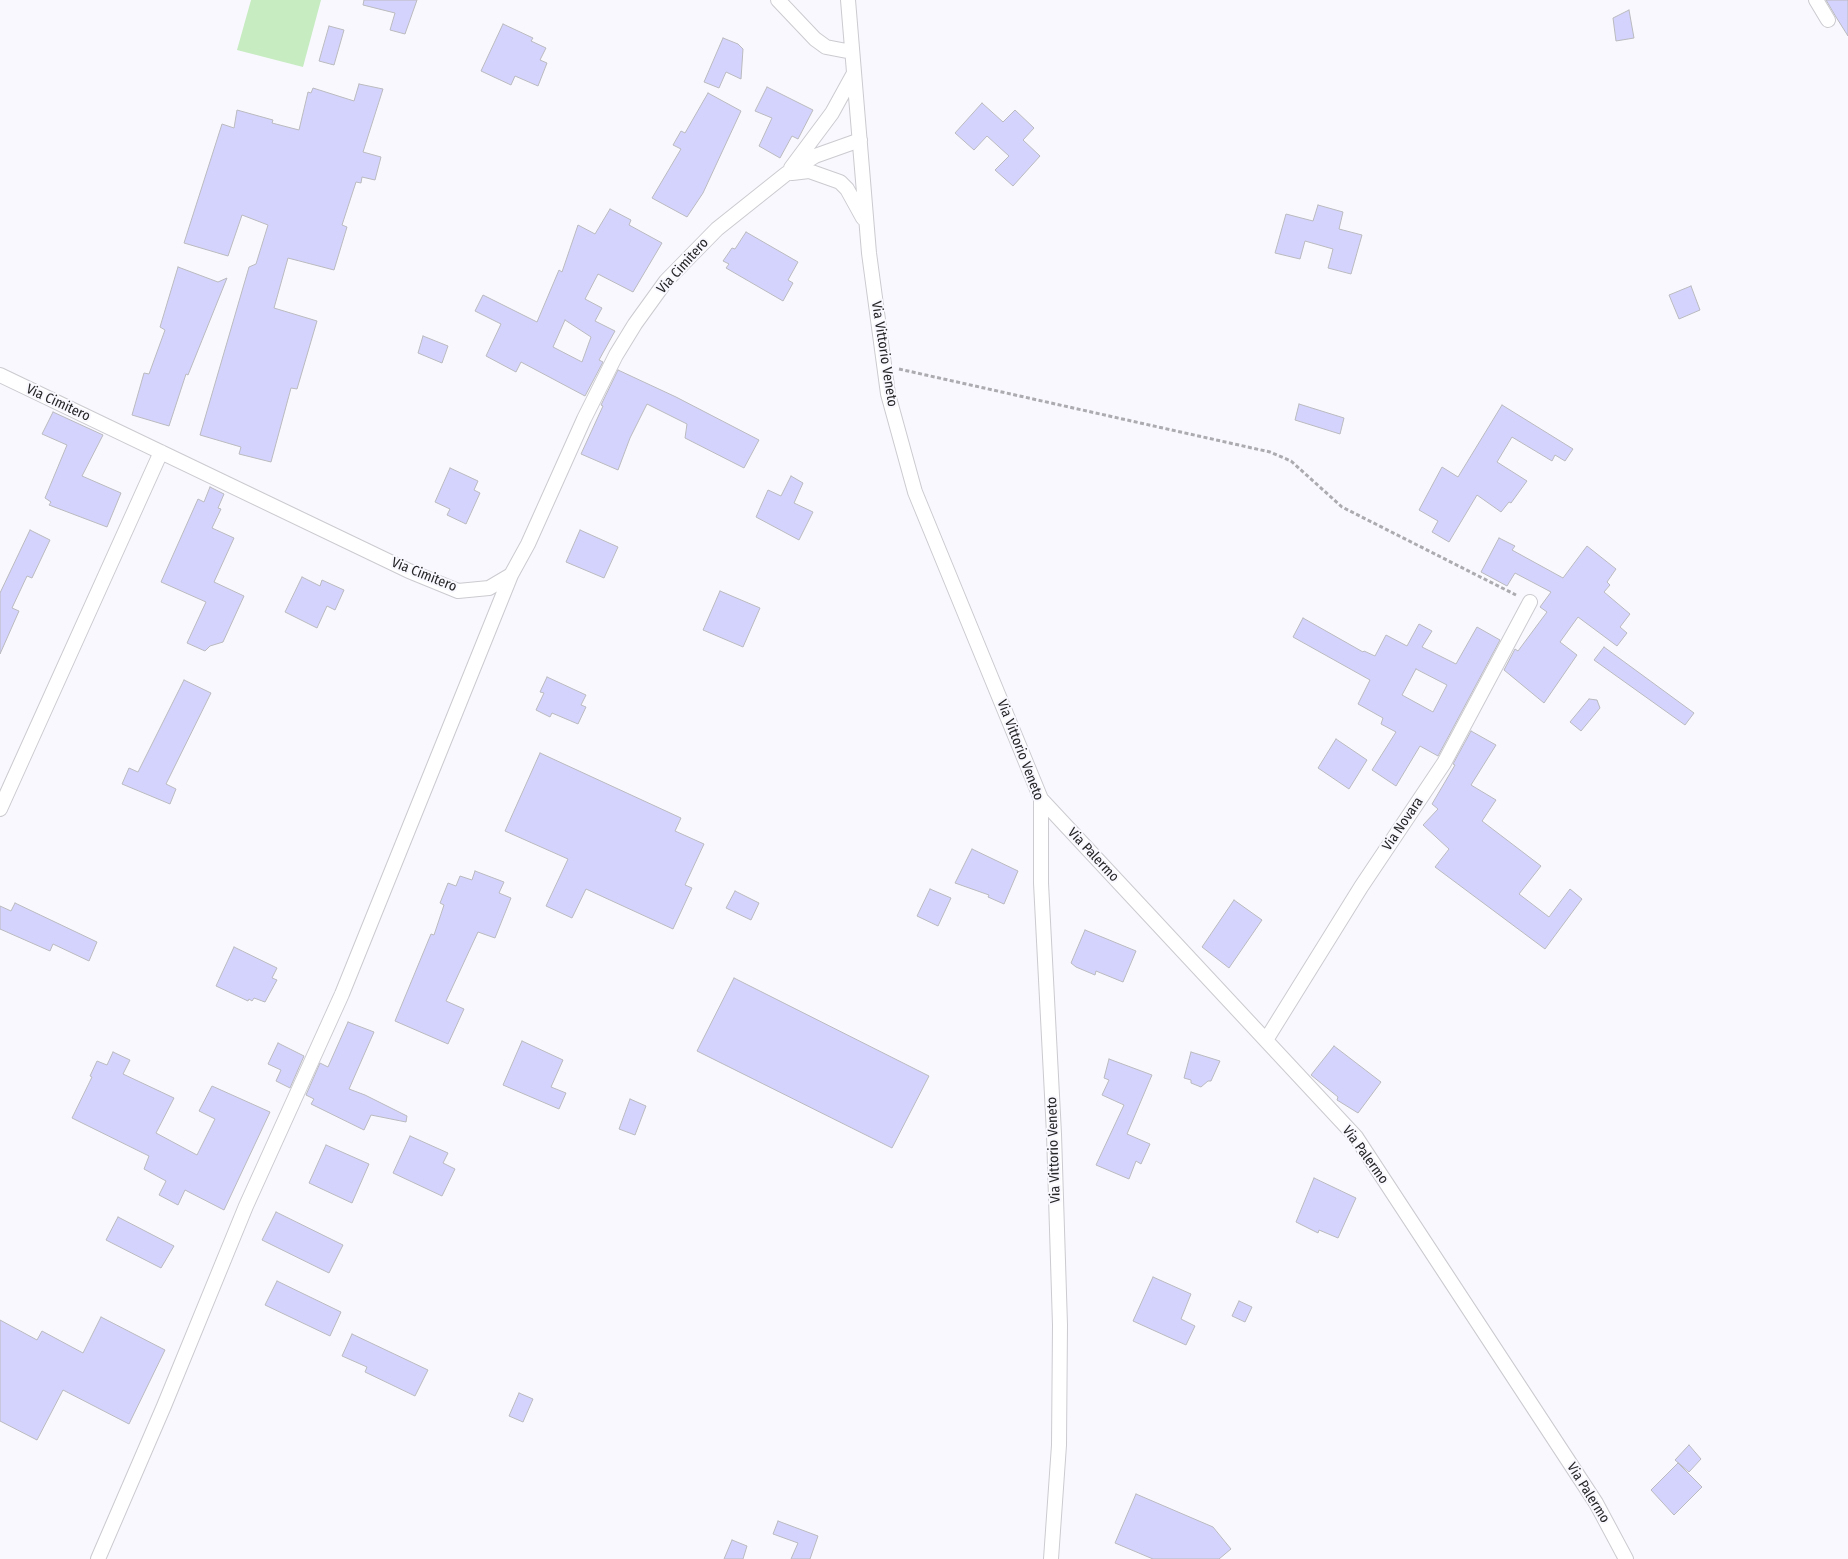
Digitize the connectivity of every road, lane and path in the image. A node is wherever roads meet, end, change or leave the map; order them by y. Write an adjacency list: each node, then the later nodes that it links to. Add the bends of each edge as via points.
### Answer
1 (778, 0): 5 (street, via 826,47)
2 (848, 0): 5 (street, Via Vittorio Veneto)
3 (1816, 0): 4 (street)
4 (1828, 20)
5 (852, 52): 6 (street, Via Vittorio Veneto)
6 (854, 72): 7 (street, Via Vittorio Veneto); 8 (street, Via Cimitero, via 832,113)
7 (860, 140): 8 (street, Via Cimitero, via 815,156); 9 (street, Via Vittorio Veneto)
8 (786, 174): 9 (street, via 809,171 840,182); 13 (street, Via Cimitero, via 717,228 666,281 635,324 584,419)
9 (866, 224): 10 (street, Via Vittorio Veneto)
10 (884, 366): 14 (path, via 1270,452 1291,462 1342,507); 15 (street, Via Vittorio Veneto, via 888,394 915,492)
11 (0, 375): 12 (street, Via Cimitero)
12 (161, 452): 13 (street, Via Cimitero, via 409,571 458,591 489,588); 16 (street)
13 (511, 576): 18 (street, via 342,994 246,1206)
14 (1530, 602): 17 (street, Via Novara, via 1444,764 1361,887)
15 (1041, 799): 17 (street, Via Palermo); 19 (street, Via Vittorio Veneto, via 1041,883 1060,1325 1059,1445)
16 (0, 809)
17 (1266, 1040): 20 (street, Via Palermo, via 1356,1137 1596,1503)
18 (98, 1559)
19 (1051, 1559)
20 (1626, 1559)

